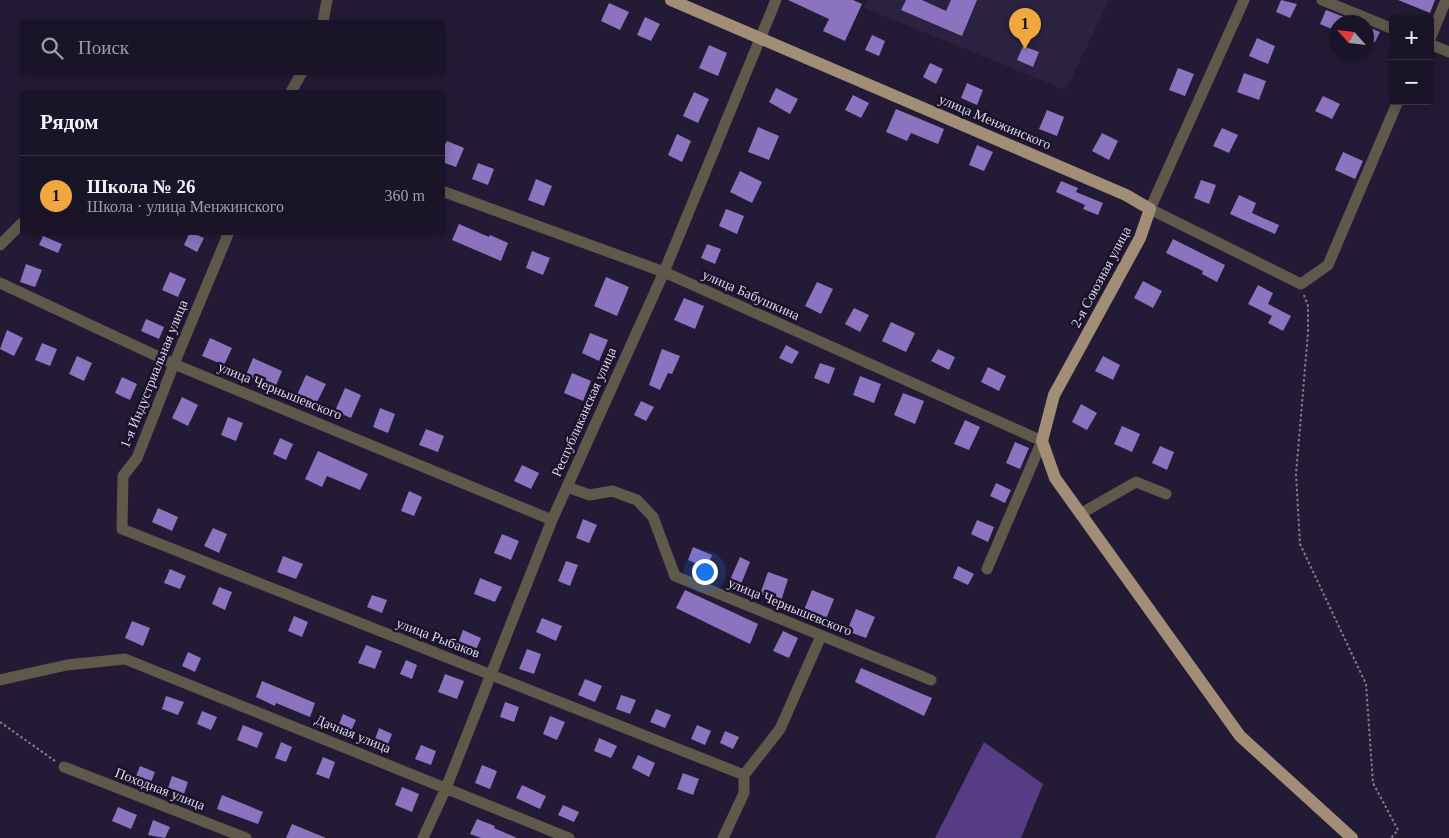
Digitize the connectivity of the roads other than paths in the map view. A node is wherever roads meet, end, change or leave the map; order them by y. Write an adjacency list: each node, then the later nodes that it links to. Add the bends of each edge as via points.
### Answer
1 (327, 0): 7 (street)
2 (671, 0): 10 (main road, улица Менжинского)
3 (776, 0): 10 (street, Республиканская улица)
4 (1244, 0): 17 (street, 2-я Союзная улица)
5 (1322, 0): 8 (street)
6 (1446, 0): 9 (street)
7 (323, 20)
8 (1389, 27)
9 (1434, 29)
10 (759, 37): 17 (main road, улица Менжинского, via 1126,195); 21 (street, Республиканская улица)
11 (1434, 46): 12 (street)
12 (1449, 52)
13 (300, 75): 14 (street)
14 (292, 90)
15 (1396, 105): 17 (street, улица Менжинского, via 1328,265 1301,284)
16 (445, 192): 21 (street, улица Бабушкина)
17 (1150, 209): 24 (main road, 2-я Союзная улица, via 1140,238 1054,395)
18 (20, 225): 20 (street)
19 (228, 235): 23 (street, 1-я Индустриальная улица)
20 (0, 245)
21 (664, 272): 24 (street, улица Бабушкина); 25 (street, Республиканская улица)
22 (2, 289): 23 (street, улица Чернышевского)
23 (174, 364): 28 (street, улица Чернышевского); 29 (street, 1-я Индустриальная улица, via 137,458 123,476)
24 (1042, 441): 27 (main road, via 1055,478); 30 (street, 2-я Союзная улица)
25 (567, 487): 28 (street, Республиканская улица); 31 (street, улица Чернышевского, via 590,495 612,491 637,500 653,517 675,576)
26 (1166, 494): 27 (street, via 1136,482)
27 (1080, 514): 42 (main road, via 1240,736)
28 (552, 520): 32 (street, Республиканская улица)
29 (122, 529): 32 (street, улица Рыбаков)
30 (987, 569)
31 (821, 636): 34 (street, улица Чернышевского); 36 (street, via 780,729)
32 (491, 675): 36 (street, улица Рыбаков); 37 (street, Республиканская улица)
33 (0, 680): 37 (street, Дачная улица, via 67,665 125,659)
34 (931, 680)
35 (64, 767): 38 (street, Походная улица)
36 (744, 775): 41 (street, via 744,793)
37 (446, 788): 39 (street, Республиканская улица); 40 (street, Дачная улица)
38 (246, 838)
39 (423, 838)
40 (569, 838)
41 (723, 838)
42 (1352, 838)

